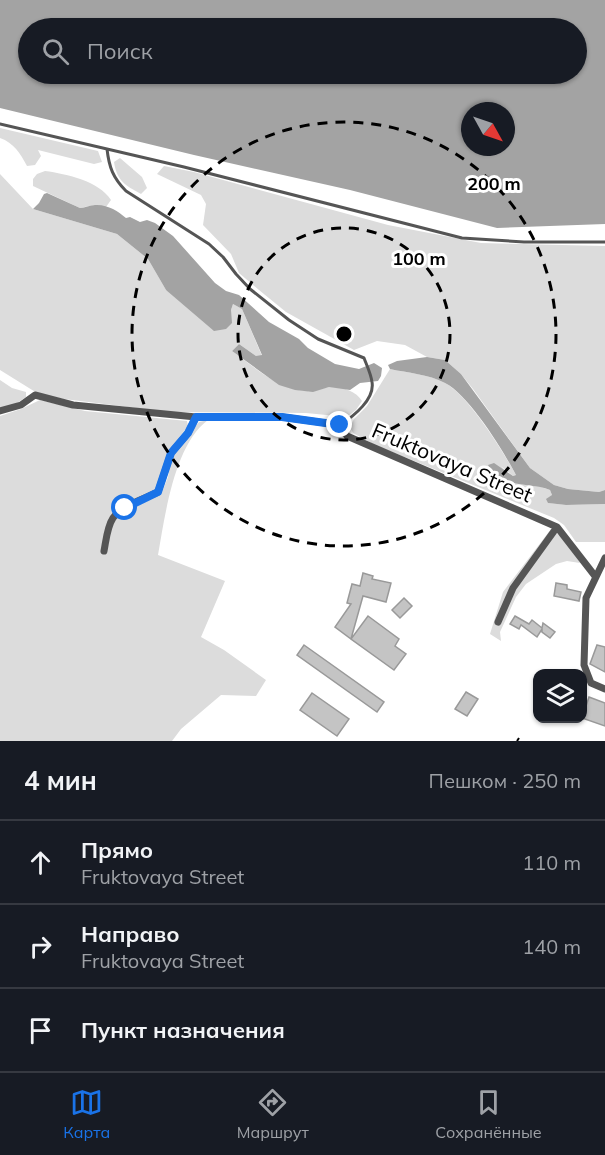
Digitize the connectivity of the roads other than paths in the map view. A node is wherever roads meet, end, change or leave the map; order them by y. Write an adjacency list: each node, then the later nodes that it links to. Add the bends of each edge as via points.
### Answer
1 (0, 124): 2 (lane)
2 (107, 149): 3 (lane, via 462,238); 6 (lane, via 109,167 126,191 209,244 250,288 289,320 318,339 364,358 372,390 366,402)
3 (605, 242)
4 (0, 411): 5 (street, via 21,405 35,395 73,405)
5 (196, 417): 6 (street, via 282,417); 8 (street, via 171,453 158,492 113,517)
6 (340, 425): 7 (street, Fruktovaya Street, via 347,436)
7 (557, 526): 10 (street, Fruktovaya Street); 11 (street, via 513,588)
8 (104, 551)
9 (605, 558): 10 (street)
10 (595, 576): 12 (street, via 586,598 584,665 591,683)
11 (498, 622)
12 (605, 689)

